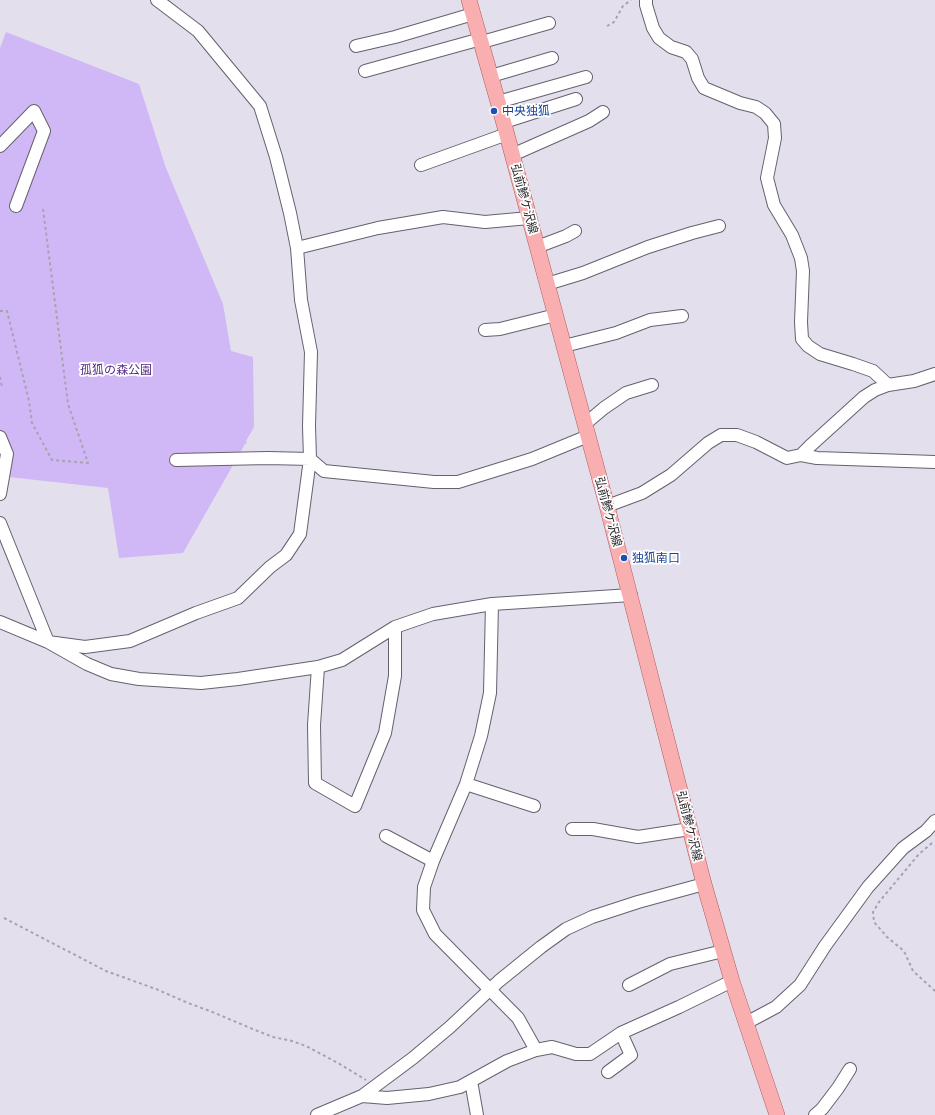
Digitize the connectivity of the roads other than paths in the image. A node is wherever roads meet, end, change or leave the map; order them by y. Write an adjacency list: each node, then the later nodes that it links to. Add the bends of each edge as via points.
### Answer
1 (157, 0): 22 (street, via 198,31 260,106 276,157)
2 (646, 0): 31 (street, via 653,28 659,38 671,47 686,52 692,59 704,88 756,107 774,124 775,138 767,178 774,205 792,235 801,258 802,339 820,354 872,371)
3 (471, 7): 5 (main road, 弘前鰺ケ沢線); 6 (street, via 395,37)
4 (549, 23): 5 (street)
5 (481, 41): 8 (street); 9 (main road, 弘前鰺ケ沢線)
6 (356, 46)
7 (552, 58): 9 (street)
8 (365, 71)
9 (491, 76): 12 (main road, 弘前鰺ケ沢線)
10 (586, 77): 12 (street)
11 (576, 99): 14 (street)
12 (498, 102): 14 (main road, 弘前鰺ケ沢線)
13 (603, 112): 16 (street, via 589,121)
14 (505, 128): 16 (main road, 弘前鰺ケ沢線); 17 (street)
15 (0, 146): 18 (street, via 34,111 44,130)
16 (512, 155): 19 (main road, 弘前鰺ケ沢線)
17 (421, 165)
18 (16, 206)
19 (530, 218): 22 (street, via 485,222 442,217 378,228); 23 (main road, 弘前鰺ケ沢線)
20 (719, 226): 24 (street, via 648,247 583,273)
21 (575, 231): 23 (street)
22 (297, 248): 35 (street, via 301,300 311,352)
23 (537, 248): 24 (main road, 弘前鰺ケ沢線)
24 (547, 284): 25 (main road, 弘前鰺ケ沢線)
25 (556, 315): 27 (street, via 500,329); 28 (main road, 弘前鰺ケ沢線)
26 (682, 316): 28 (street, via 650,320 616,334)
27 (485, 330)
28 (564, 346): 32 (main road, 弘前鰺ケ沢線)
29 (935, 374): 31 (street, via 914,381)
30 (652, 385): 32 (street, via 626,393 604,408)
31 (888, 385): 34 (street, via 864,397)
32 (586, 430): 35 (street, via 532,459 458,482 324,471); 39 (main road, 弘前鰺ケ沢線)
33 (0, 437): 38 (street, via 7,454)
34 (801, 456): 37 (street); 39 (street, via 786,458 737,435 721,435 671,475 642,493)
35 (310, 459): 36 (street); 45 (street, via 300,534 286,555 238,598 130,641 85,647)
36 (176, 460)
37 (935, 462)
38 (0, 494)
39 (607, 506): 41 (main road, 弘前鰺ケ沢線)
40 (0, 522): 45 (street)
41 (630, 596): 42 (street); 51 (main road, 弘前鰺ケ沢線)
42 (492, 604): 44 (street, via 433,614); 47 (street, via 490,693 481,736)
43 (0, 622): 45 (street)
44 (395, 626): 46 (street, via 342,660); 46 (street, via 395,676 385,734 355,806 315,783 314,724)
45 (48, 642): 46 (street, via 111,674 138,679 200,683)
46 (318, 667)
47 (466, 784): 48 (street); 53 (street)
48 (534, 806)
49 (935, 821): 59 (street, via 903,848 868,887 800,985 776,1007)
50 (572, 829): 51 (street, via 593,829 638,837)
51 (690, 830): 54 (main road, 弘前鰺ケ沢線)
52 (386, 836): 53 (street)
53 (433, 861): 58 (street, via 424,887 423,910 435,934)
54 (704, 884): 55 (main road, 弘前鰺ケ沢線); 58 (street, via 592,917 566,929)
55 (723, 951): 56 (main road, 弘前鰺ケ沢線); 57 (street, via 670,964)
56 (732, 981): 59 (main road, 弘前鰺ケ沢線); 60 (street)
57 (629, 985)
58 (490, 990): 61 (street, via 518,1018); 65 (street, via 413,1058)
59 (746, 1023): 68 (main road, 弘前鰺ケ沢線)
60 (621, 1033): 61 (street, via 590,1054 576,1054 552,1047); 63 (street, via 631,1055)
61 (536, 1050): 64 (street, via 507,1061)
62 (850, 1069): 69 (street, via 822,1110)
63 (608, 1072)
64 (471, 1080): 65 (street, via 460,1087 429,1094 387,1098); 67 (street)
65 (362, 1096): 66 (street)
66 (317, 1115)
67 (477, 1115)
68 (777, 1115)
69 (815, 1115)

